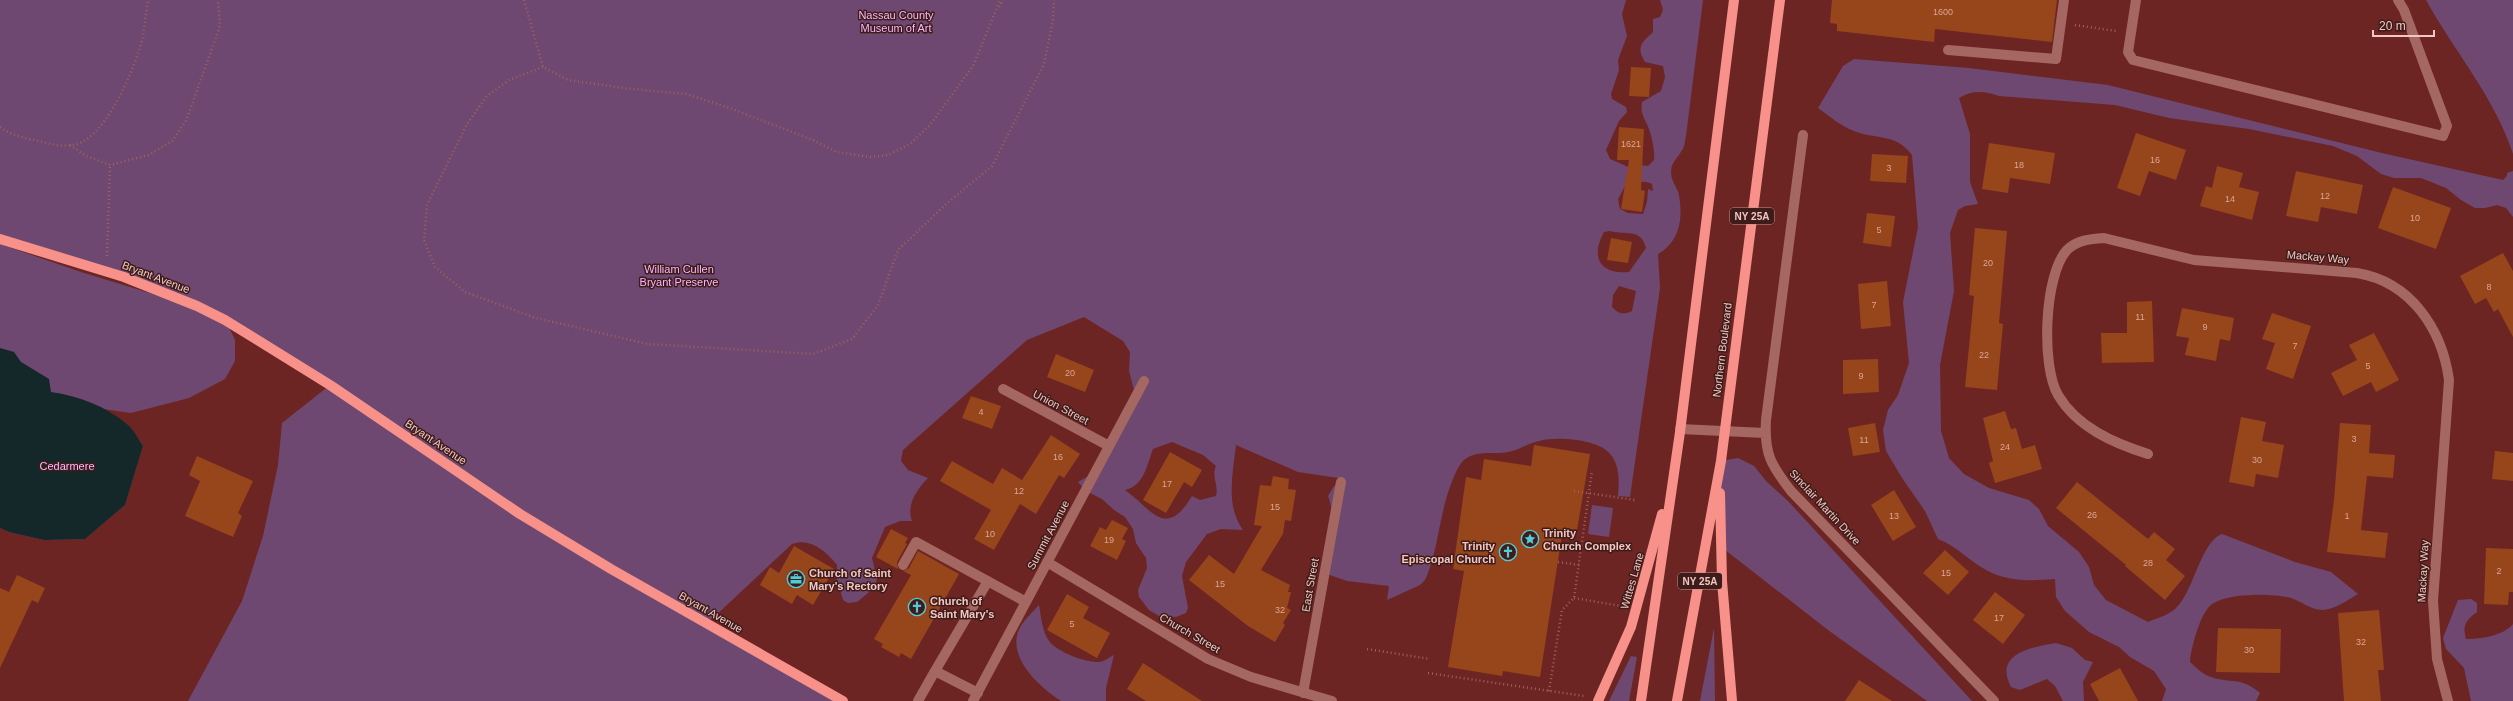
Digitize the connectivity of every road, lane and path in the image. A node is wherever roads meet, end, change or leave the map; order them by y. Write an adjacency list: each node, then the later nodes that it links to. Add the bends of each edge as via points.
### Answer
1 (148, 0): 17 (path, via 142,37 128,78 102,125 84,142)
2 (218, 0): 18 (path, via 220,26 186,121 172,141 148,155)
3 (524, 0): 14 (path)
4 (1002, 0): 14 (path, via 973,66 930,125 910,144 888,155 870,157 837,152 813,140 686,94 568,80)
5 (1054, 0): 14 (path, via 1053,20 1044,64 992,166 945,205 898,250 878,305 852,340 813,354 648,344 536,318 465,292 435,267 424,240 427,205 467,124 487,96 509,80)
6 (1734, 0): 23 (main road)
7 (1780, 0): 24 (main road, Northern Boulevard / NY 25A)
8 (2064, 0): 13 (street, via 2056,59)
9 (2136, 0): 10 (street, via 2128,52 2133,60 2443,136 2447,126)
10 (2398, 0)
11 (2093, 27): 12 (path)
12 (2100, 28)
13 (1948, 50)
14 (543, 67)
15 (0, 127): 17 (path, via 10,134 56,146)
16 (1803, 135): 25 (street, Sinclair Martin Drive)
17 (70, 146): 18 (path, via 86,156)
18 (110, 165): 20 (path)
19 (0, 239): 20 (main road, Bryant Avenue)
20 (107, 272): 51 (main road, Bryant Avenue, via 197,306 225,320 330,386 520,514 611,569)
21 (1144, 381): 26 (street, Summit Avenue)
22 (1002, 389): 26 (street, Union Street)
23 (1680, 429): 24 (street); 29 (main road)
24 (1724, 433): 25 (street); 28 (main road, Northern Boulevard / NY 25A)
25 (1765, 434): 58 (street, Sinclair Martin Drive, via 1766,452 1772,467 1791,491)
26 (1109, 446): 35 (street, Summit Avenue)
27 (2148, 454): 59 (street, Mackay Way, via 2092,430 2068,408 2053,386 2048,363 2049,308 2060,262 2074,244 2104,238 2194,260 2357,273 2380,278 2401,291 2434,330 2443,350 2449,380 2434,602 2437,659)
28 (1721, 461): 56 (main road, Northern Boulevard / NY 25A); 57 (main road, via 1722,581)
29 (1676, 464): 54 (main road, Wittes Lane, via 1631,628); 55 (main road)
30 (1592, 471): 33 (path)
31 (1341, 482): 48 (street, East Street)
32 (1574, 491): 33 (path)
33 (1589, 493): 34 (path); 38 (path)
34 (1635, 500)
35 (1047, 562): 41 (street, Summit Avenue); 48 (street, Church Street, via 1208,659 1251,677)
36 (1558, 562): 38 (path)
37 (903, 565): 39 (street, via 916,542)
38 (1579, 565): 40 (path)
39 (988, 581): 41 (street); 45 (street)
40 (1574, 598): 42 (path); 47 (path, via 1562,610)
41 (1026, 602): 49 (street, Summit Avenue)
42 (1621, 606)
43 (1367, 649): 44 (path)
44 (1430, 659)
45 (936, 671): 49 (street); 52 (street)
46 (1428, 672): 47 (path)
47 (1549, 691): 50 (path)
48 (1302, 693): 53 (street, Church Street)
49 (975, 697)
50 (1587, 697)
51 (843, 701)
52 (918, 701)
53 (1332, 701)
54 (1598, 701)
55 (1641, 701)
56 (1677, 701)
57 (1732, 701)
58 (1994, 701)
59 (2448, 701)

